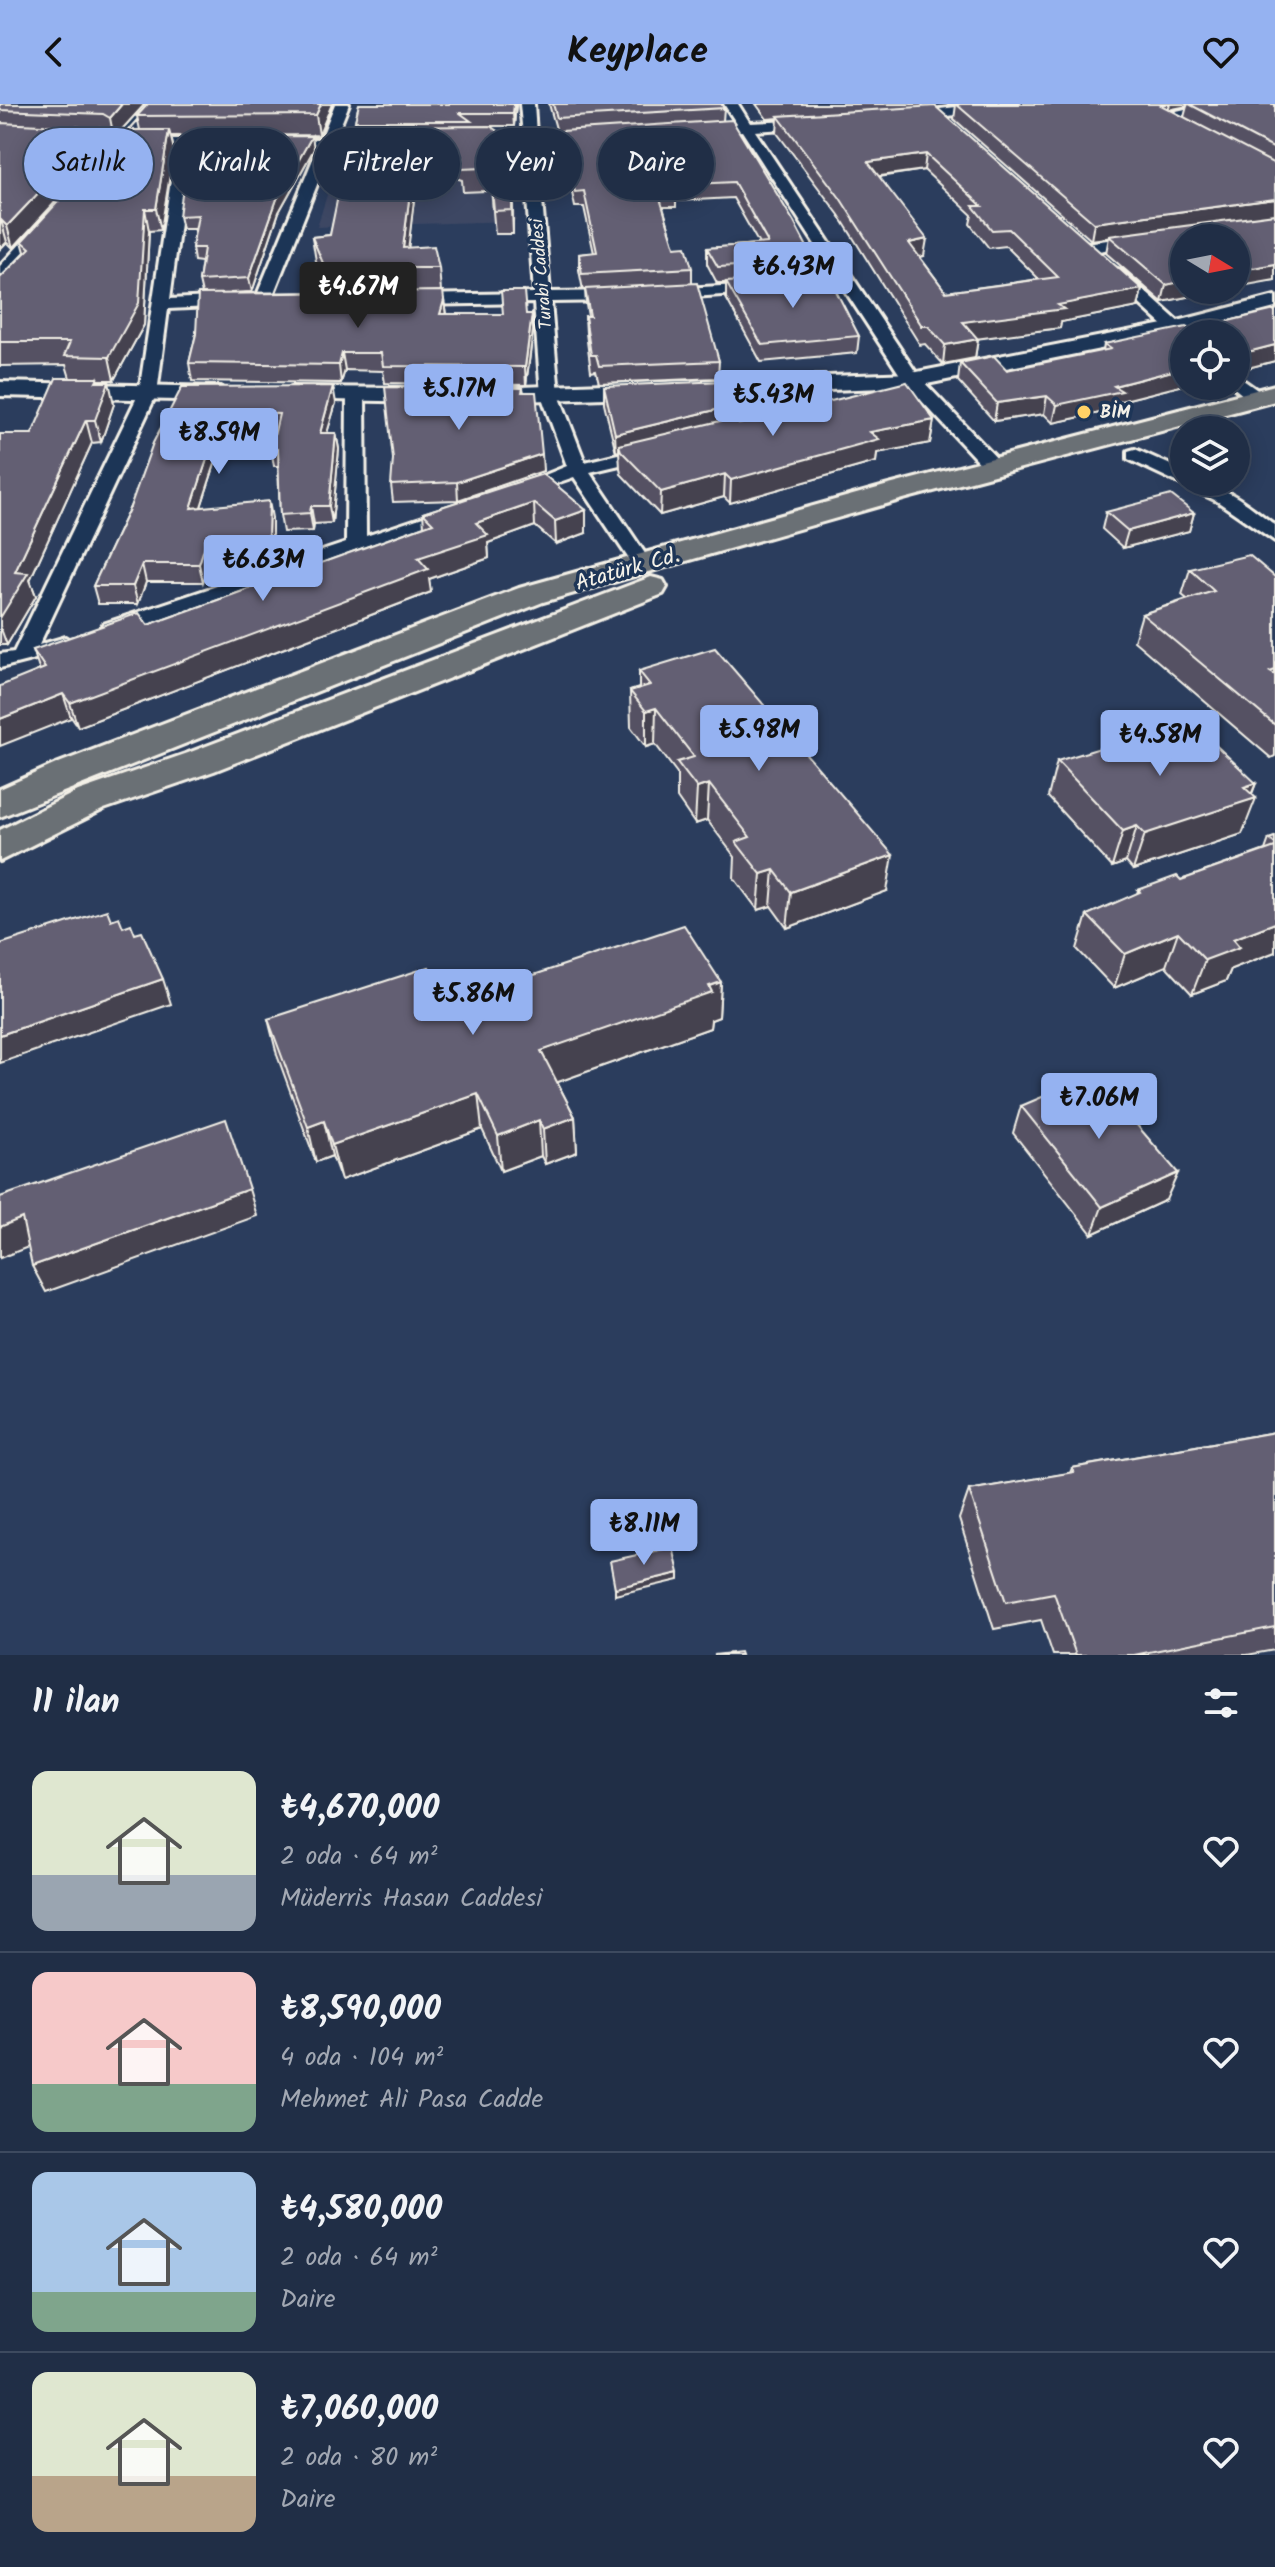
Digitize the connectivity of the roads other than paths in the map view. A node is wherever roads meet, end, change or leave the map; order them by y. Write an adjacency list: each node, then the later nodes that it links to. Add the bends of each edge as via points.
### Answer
1 (142, 104): 13 (street)
2 (158, 104): 14 (street)
3 (342, 104): 15 (street)
4 (527, 104): 16 (street, Turabi Caddesi)
5 (731, 104): 17 (street)
6 (1012, 104): 9 (street)
7 (1229, 104): 8 (street)
8 (1157, 113): 12 (street)
9 (937, 115): 10 (street)
10 (892, 118)
11 (833, 122): 17 (street)
12 (1182, 127)
13 (120, 128)
14 (126, 128)
15 (333, 128)
16 (529, 128)
17 (744, 128): 18 (street); 29 (street)
18 (714, 130)
19 (468, 142): 20 (street)
20 (476, 142)
21 (314, 182): 33 (street, via 271,300)
22 (52, 200): 27 (street)
23 (61, 200): 28 (street)
24 (176, 200): 33 (street)
25 (535, 200): 31 (street, Turabi Caddesi)
26 (1166, 237): 35 (street, via 1082,243)
27 (0, 256)
28 (0, 278)
29 (847, 284): 31 (street); 37 (street)
30 (387, 300): 31 (street)
31 (543, 300): 45 (street, Turabi Caddesi)
32 (1275, 302): 34 (street)
33 (161, 304): 39 (street)
34 (1216, 320)
35 (1170, 322)
36 (1170, 333): 37 (street)
37 (915, 384): 45 (street); 47 (street); 52 (street)
38 (0, 389): 39 (street)
39 (148, 393): 40 (street); 59 (street)
40 (237, 394)
41 (267, 394): 42 (street)
42 (356, 394): 43 (street); 57 (street)
43 (446, 395)
44 (476, 395): 45 (street)
45 (550, 395): 53 (street, Turabi Caddesi)
46 (1261, 397): 48 (main road, Atatürk Cd.); 52 (main road, Atatürk Cd.)
47 (857, 402)
48 (1245, 416)
49 (1170, 446): 51 (main road, Atatürk Cd.)
50 (671, 447): 53 (street)
51 (1135, 455): 54 (street); 62 (main road, Atatürk Cd., via 886,519 617,598)
52 (994, 467): 58 (main road, Atatürk Cd.)
53 (578, 469): 57 (street); 58 (street, Turabi Caddesi)
54 (1170, 471)
55 (1222, 496): 56 (street)
56 (1275, 535)
57 (356, 547): 59 (street)
58 (642, 564): 61 (main road, Atatürk Cd., via 531,595)
59 (22, 658): 60 (street)
60 (0, 661)
61 (170, 734): 63 (main road, Atatürk Cd.); 64 (main road)
62 (201, 762): 65 (main road, Atatürk Cd., via 91,800); 66 (main road, Atatürk Cd., via 152,795)
63 (0, 804)
64 (0, 824)
65 (0, 847)
66 (0, 875)

